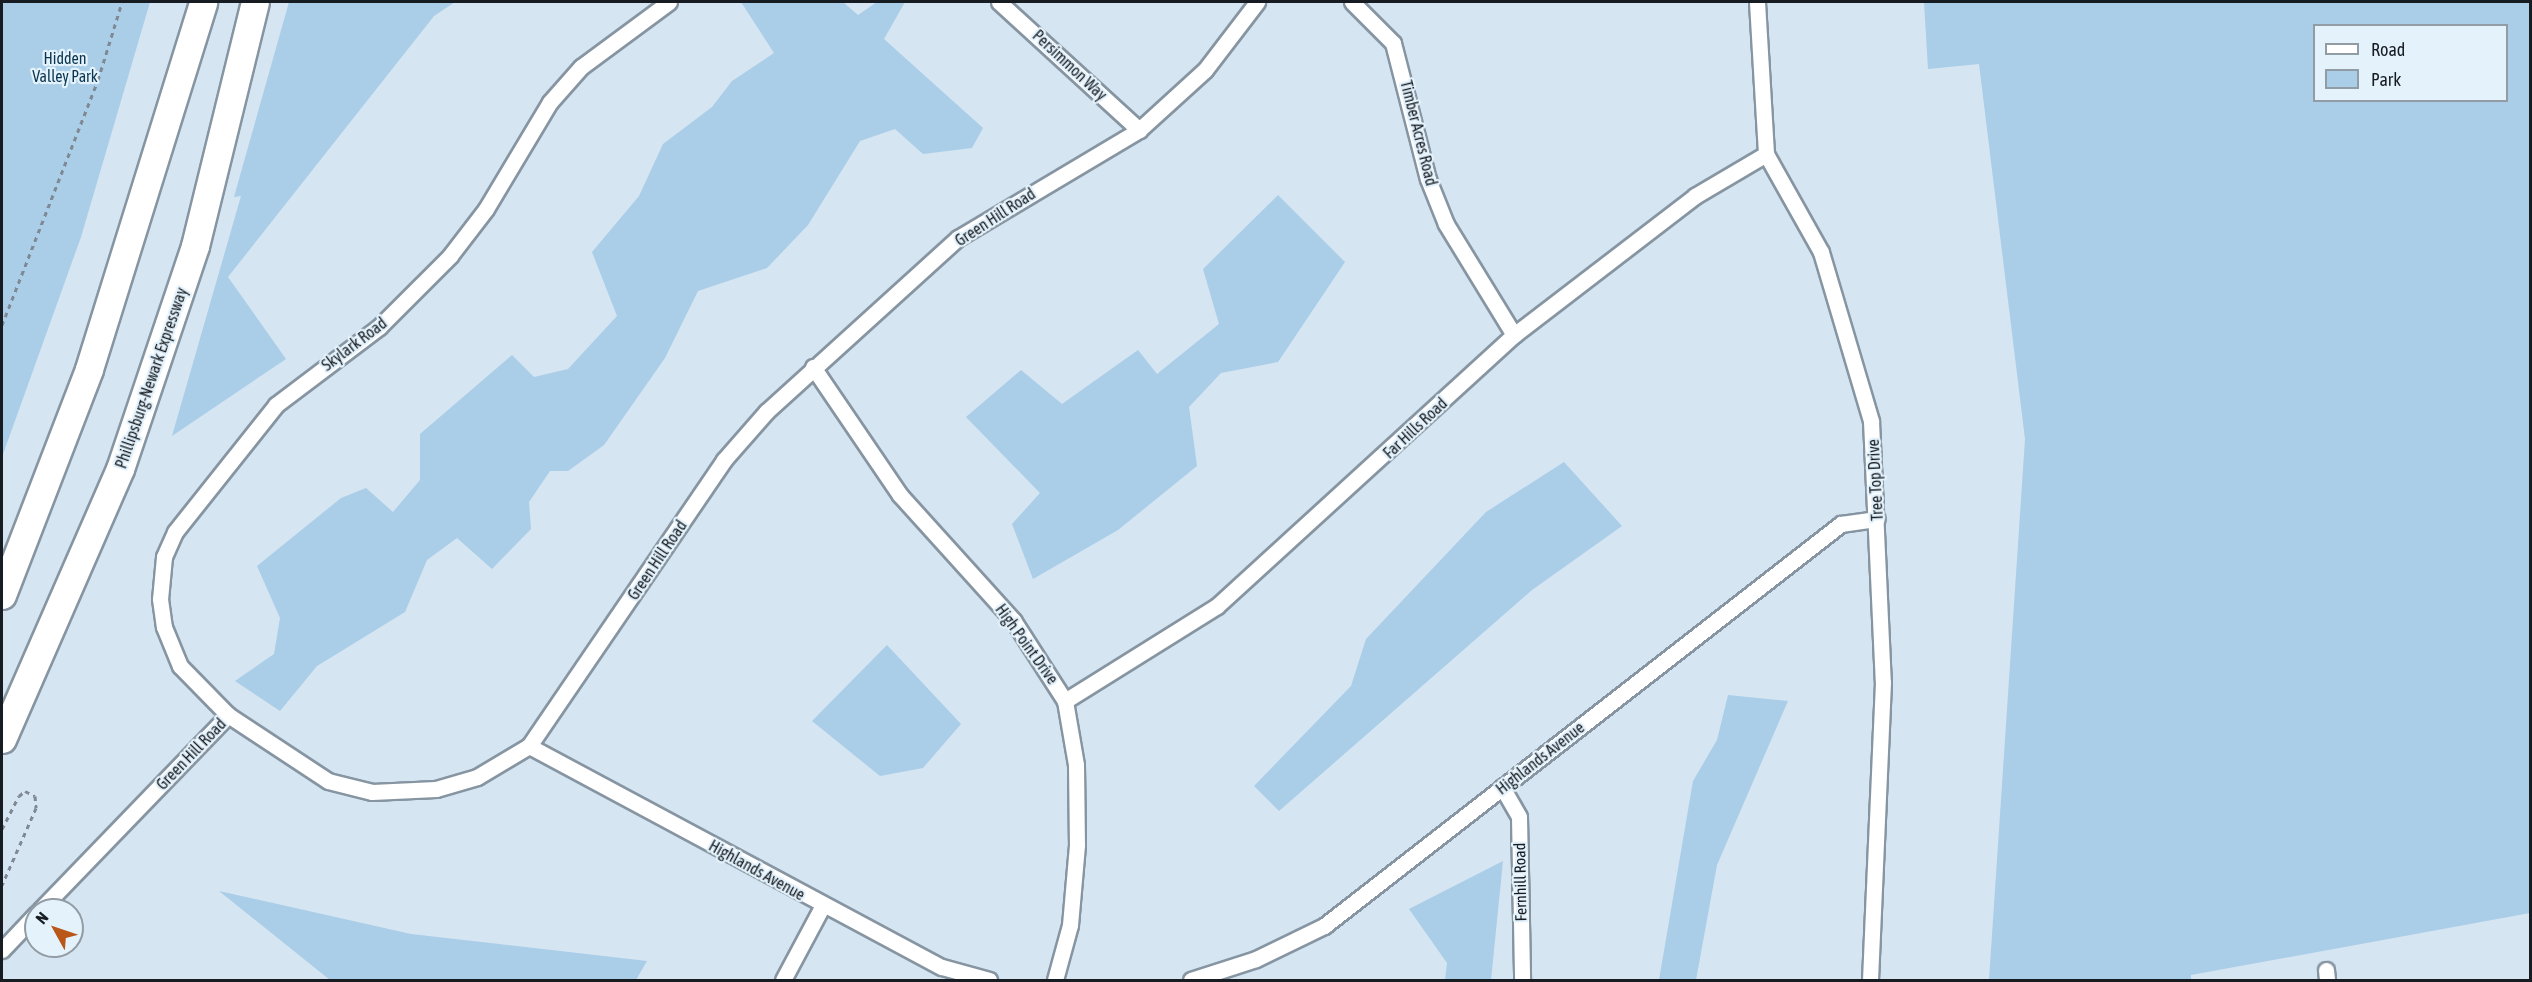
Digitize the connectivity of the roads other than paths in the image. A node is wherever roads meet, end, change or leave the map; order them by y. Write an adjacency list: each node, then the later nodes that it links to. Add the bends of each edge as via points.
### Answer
1 (202, 2): 13 (highway, via 89,369)
2 (255, 2): 16 (highway, Phillipsburg-Newark Expressway, via 195,246 120,469)
3 (669, 2): 15 (street, Skylark Road, via 581,67 550,102 486,209 450,256 379,327 276,405 175,531 161,571 164,627 180,666)
4 (999, 2): 8 (street, Persimmon Way)
5 (1257, 2): 8 (street, Green Hill Road, via 1205,70)
6 (1352, 2): 10 (street, Timber Acres Road, via 1393,43 1408,83 1428,179 1446,224)
7 (1757, 2): 9 (street, Tree Top Drive)
8 (1139, 130): 11 (street, Green Hill Road, via 958,238)
9 (1766, 154): 10 (street, Far Hills Road, via 1695,196); 12 (street, Tree Top Drive, via 1821,252 1849,338 1871,421)
10 (1514, 335): 14 (street, Far Hills Road, via 1217,606)
11 (813, 367): 14 (street, High Point Drive, via 900,495 1013,620); 17 (street, Green Hill Road, via 724,460)
12 (1877, 519): 18 (street, Highlands Avenue, via 1841,524); 28 (street, Tree Top Drive, via 1883,682)
13 (2, 595)
14 (1065, 701): 25 (street, High Point Drive, via 1076,765 1077,845 1070,925)
15 (228, 715): 17 (street, Green Hill Road, via 308,771 372,792 459,784); 19 (street, Green Hill Road)
16 (2, 739)
17 (529, 746): 20 (street, Highlands Avenue)
18 (1502, 787): 26 (street, Highlands Avenue, via 1324,926 1256,960); 27 (street, Fernhill Road, via 1519,817)
19 (52, 898)
20 (823, 905): 23 (street); 24 (street, Highlands Avenue, via 942,967)
21 (24, 927): 22 (street)
22 (2, 950)
23 (783, 981)
24 (989, 981)
25 (1055, 981)
26 (1191, 981)
27 (1522, 981)
28 (1870, 981)

